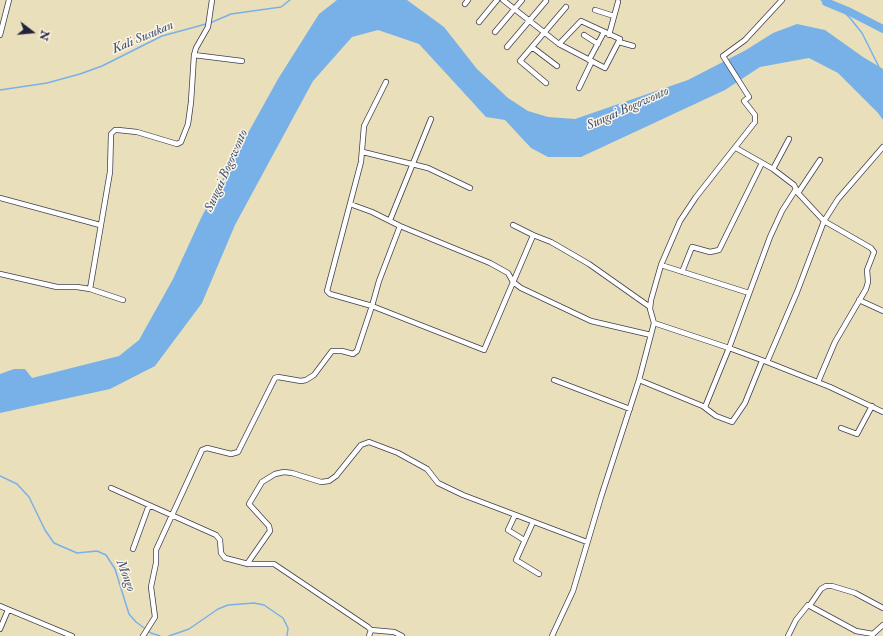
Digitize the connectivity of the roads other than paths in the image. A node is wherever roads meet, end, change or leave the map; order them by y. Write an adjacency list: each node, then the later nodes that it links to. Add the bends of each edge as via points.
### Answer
1 (9, 0): 18 (street)
2 (212, 0): 27 (street, via 208,27)
3 (497, 0): 13 (street)
4 (503, 0): 10 (street)
5 (522, 0): 10 (street)
6 (782, 0): 37 (street, via 744,40 723,56 723,60 749,97 744,102 745,105 755,114 756,122)
7 (546, 1): 14 (street)
8 (618, 2): 12 (street)
9 (566, 7): 17 (street)
10 (515, 9): 14 (street); 15 (street)
11 (595, 10): 12 (street)
12 (614, 16): 20 (street)
13 (479, 22)
14 (529, 22): 17 (street); 25 (street)
15 (495, 32)
16 (604, 32): 20 (street); 22 (street, via 581,21); 23 (street)
17 (544, 33): 22 (street); 26 (street)
18 (0, 35)
19 (584, 35): 23 (street)
20 (609, 35): 21 (street, via 620,39)
21 (619, 42): 24 (street); 28 (street, via 605,68)
22 (559, 44): 28 (street)
23 (598, 44): 28 (street)
24 (633, 46)
25 (507, 47)
26 (532, 47): 30 (street); 32 (street, via 520,61)
27 (194, 55): 29 (street); 49 (street, via 188,124 181,142 177,144 137,132 115,130 111,134 110,172)
28 (591, 60): 33 (street)
29 (242, 61)
30 (557, 66)
31 (386, 82): 38 (street, via 364,126)
32 (546, 83)
33 (579, 88)
34 (431, 119): 41 (street)
35 (790, 139): 42 (street)
36 (883, 147): 48 (street, via 838,199)
37 (736, 148): 40 (street); 53 (street, via 696,196 680,221)
38 (363, 152): 41 (street); 46 (street)
39 (820, 160): 44 (street)
40 (762, 163): 42 (street); 54 (street, via 719,250 710,252 692,248)
41 (414, 164): 43 (street); 47 (street)
42 (773, 169): 44 (street, via 794,185)
43 (470, 188)
44 (797, 191): 48 (street); 58 (street, via 782,211)
45 (0, 198): 49 (street)
46 (350, 204): 47 (street); 61 (street, via 328,292)
47 (390, 220): 51 (street)
48 (824, 221): 60 (street, via 872,248 874,252 866,270 866,289); 67 (street, via 797,292)
49 (100, 225): 57 (street)
50 (513, 225): 52 (street)
51 (400, 226): 56 (street, via 490,263 508,273); 61 (street)
52 (533, 235): 56 (street); 62 (street, via 551,242 589,264)
53 (661, 265): 54 (street); 62 (street)
54 (682, 272): 58 (street)
55 (0, 274): 57 (street, via 49,285)
56 (513, 282): 61 (street, via 484,350); 65 (street, via 591,321)
57 (90, 290): 59 (street)
58 (749, 293): 66 (street)
59 (123, 300)
60 (859, 300): 63 (street); 70 (street, via 835,342)
61 (372, 306): 78 (street, via 356,352 332,351 314,375 306,380 275,378 238,452 231,454 207,448 202,450)
62 (650, 306): 64 (street)
63 (883, 311)
64 (654, 323): 65 (street); 66 (street)
65 (651, 335): 69 (street)
66 (729, 348): 67 (street); 72 (street)
67 (764, 362): 70 (street); 72 (street, via 745,403 732,422)
68 (554, 380): 73 (street)
69 (639, 380): 72 (street); 73 (street)
70 (818, 382): 71 (street)
71 (872, 406): 74 (street); 75 (street, via 857,434)
72 (704, 408)
73 (630, 409): 82 (street)
74 (883, 412)
75 (841, 428)
76 (111, 488): 77 (street)
77 (149, 505): 78 (street); 83 (street)
78 (172, 515): 84 (street, via 216,535 220,541 221,554 225,558); 94 (street, via 155,553 156,563 151,587 155,612 153,623)
79 (514, 515): 80 (street); 81 (street, via 508,530); 84 (street, via 438,483 427,469 398,453 366,442 329,481 321,482 284,472 262,482 249,504 269,526 270,531)
80 (533, 522): 81 (street); 82 (street)
81 (524, 540): 85 (street, via 516,560)
82 (587, 542): 97 (street, via 573,591)
83 (133, 550)
84 (247, 564): 92 (street, via 274,564)
85 (539, 574)
86 (810, 605): 88 (street, via 821,588 832,586 855,593); 90 (street, via 856,631 873,634); 98 (street, via 807,605 796,620)
87 (0, 606): 89 (street)
88 (883, 608)
89 (8, 610): 91 (street); 93 (street)
90 (883, 625)
91 (0, 629)
92 (371, 630): 95 (street); 96 (street, via 394,632)
93 (72, 636)
94 (143, 636)
95 (369, 636)
96 (402, 636)
97 (552, 636)
98 (788, 636)

